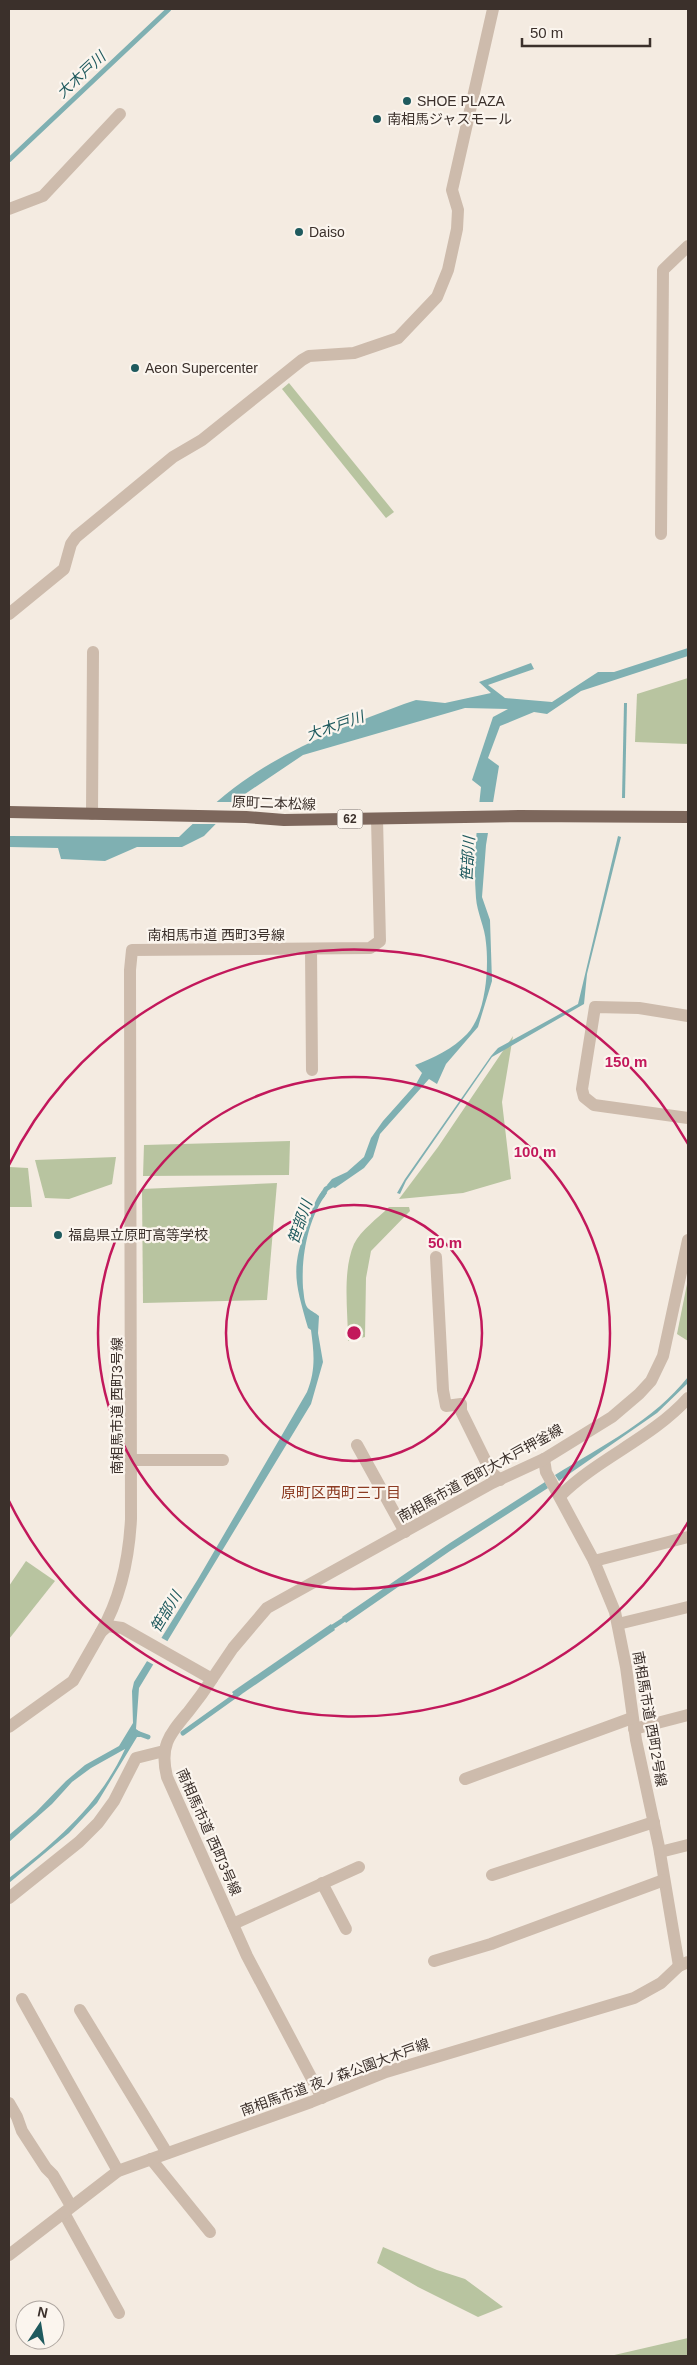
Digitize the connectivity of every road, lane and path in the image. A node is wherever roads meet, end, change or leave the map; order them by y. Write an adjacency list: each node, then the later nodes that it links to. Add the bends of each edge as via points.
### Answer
1 (492, 9): 6 (street, via 452,190 458,210 454,249 437,297 398,338 354,353 309,356 302,360 202,440 173,457 76,537 64,569)
2 (120, 114): 3 (street, via 43,196)
3 (9, 209)
4 (688, 246): 5 (street, via 663,270)
5 (661, 534)
6 (9, 614)
7 (93, 652): 9 (street)
8 (9, 812): 9 (main road, 原町二本松線 / 62)
9 (92, 814): 11 (main road, 原町二本松線 / 62, via 284,820)
10 (688, 817): 11 (main road, 原町二本松線 / 62)
11 (377, 819): 12 (street, 南相馬市道 西町3号線, via 380,941 370,948)
12 (311, 949): 14 (street); 21 (street, 南相馬市道 西町3号線, via 132,950)
13 (688, 1016): 15 (street, via 639,1008 595,1007 582,1089 584,1097 594,1105)
14 (312, 1070)
15 (688, 1118)
16 (688, 1240): 20 (street, 南相馬市道 西町大木戸押釜線, via 668,1340 651,1380 612,1416)
17 (436, 1257): 23 (street, via 446,1406 461,1404 461,1411 491,1472)
18 (688, 1398): 24 (street, via 666,1420)
19 (357, 1445): 25 (street)
20 (544, 1459): 23 (street, 南相馬市道 西町大木戸押釜線); 24 (street, 南相馬市道 西町2号線, via 546,1472)
21 (132, 1460): 22 (street); 30 (street, 南相馬市道 西町3号線, via 130,1542 122,1580)
22 (223, 1460)
23 (500, 1480): 25 (street, 南相馬市道 西町大木戸押釜線)
24 (558, 1493): 27 (street, 南相馬市道 西町2号線)
25 (404, 1532): 31 (street, 南相馬市道 西町大木戸押釜線, via 266,1608)
26 (688, 1537): 27 (street)
27 (594, 1561): 29 (street, 南相馬市道 西町2号線)
28 (688, 1607): 29 (street)
29 (618, 1624): 33 (street, 南相馬市道 西町2号線)
30 (101, 1632): 31 (street, via 108,1626 116,1626); 34 (street, via 73,1682)
31 (212, 1679): 35 (street, via 172,1731)
32 (688, 1715): 33 (street)
33 (633, 1723): 36 (street); 37 (street, 南相馬市道 西町2号線)
34 (9, 1728)
35 (164, 1751): 44 (street, via 136,1758 114,1801 98,1823); 45 (street, 南相馬市道 西町3号線, via 167,1777)
36 (465, 1779)
37 (654, 1822): 39 (street, 南相馬市道 西町2号線); 41 (street)
38 (688, 1845): 39 (street)
39 (660, 1852): 42 (street, 南相馬市道 西町2号線)
40 (359, 1867): 43 (street)
41 (492, 1876)
42 (664, 1880): 47 (street, via 491,1944); 48 (street, 南相馬市道 西町2号線)
43 (322, 1883): 45 (street); 46 (street)
44 (9, 1898)
45 (233, 1924): 51 (street, 南相馬市道 西町3号線)
46 (346, 1929)
47 (434, 1961)
48 (684, 1964): 51 (street, 南相馬市道 夜ノ森公園大木戸線, via 661,1983 634,1998 422,2060)
49 (22, 1999): 55 (street)
50 (80, 2010): 53 (street)
51 (322, 2098): 53 (street, 南相馬市道 夜ノ森公園大木戸線)
52 (9, 2103): 56 (street, via 22,2131 53,2175)
53 (167, 2153): 54 (street, 南相馬市道 夜ノ森公園大木戸線)
54 (151, 2159): 55 (street, 南相馬市道 夜ノ森公園大木戸線); 57 (street)
55 (118, 2171): 56 (street, 南相馬市道 夜ノ森公園大木戸線)
56 (68, 2210): 58 (street, 南相馬市道 夜ノ森公園大木戸線); 59 (street)
57 (210, 2232)
58 (9, 2255)
59 (119, 2313)

